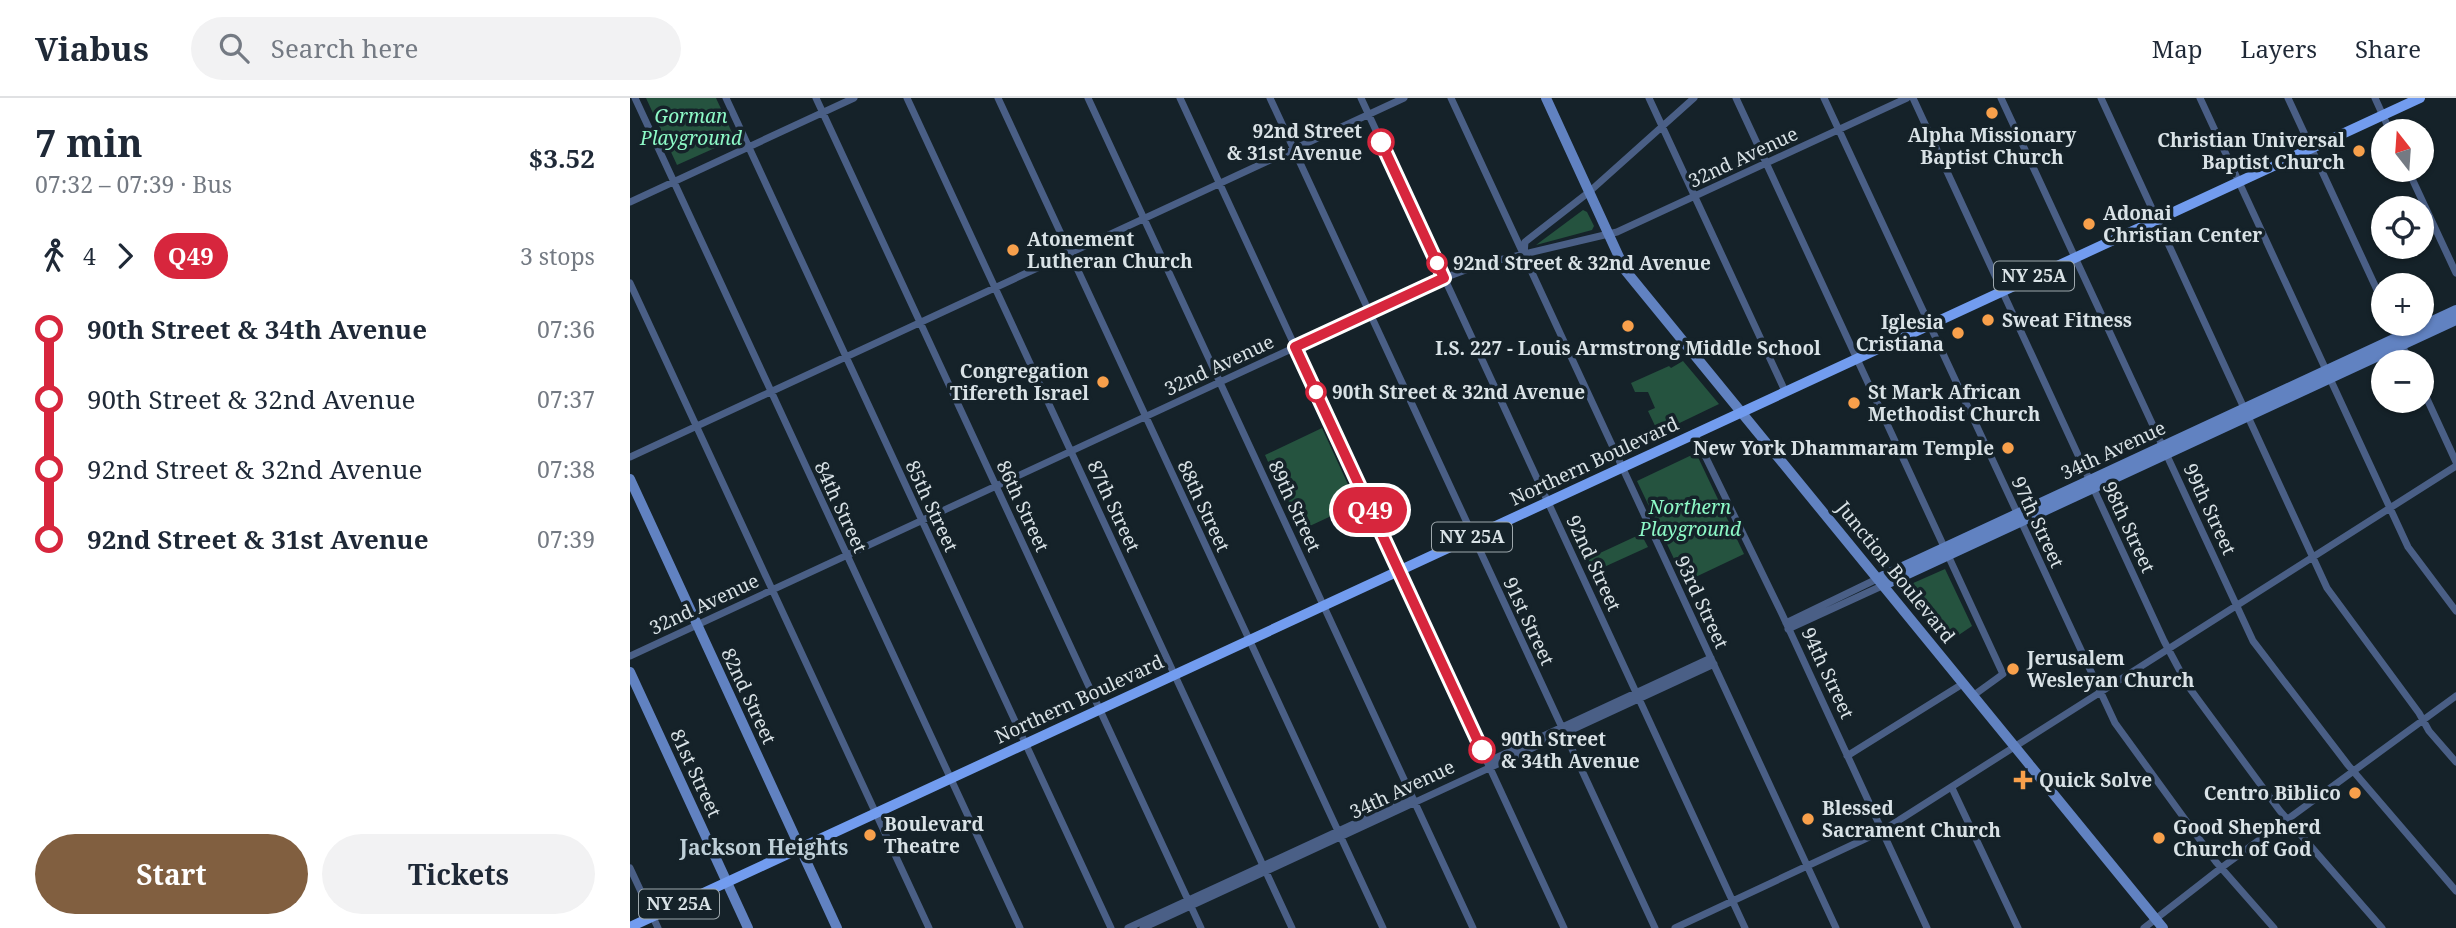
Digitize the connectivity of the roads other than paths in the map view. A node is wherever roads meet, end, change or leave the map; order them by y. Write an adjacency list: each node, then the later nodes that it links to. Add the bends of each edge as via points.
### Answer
1 (635, 98): 37 (street, 84th Street)
2 (726, 98): 32 (street, 85th Street)
3 (816, 98): 26 (street, 86th Street)
4 (854, 98): 26 (street)
5 (907, 98): 53 (street, 87th Street)
6 (998, 98): 46 (street, 88th Street)
7 (1088, 98): 43 (street, 89th Street)
8 (1180, 98): 39 (street)
9 (1270, 98): 34 (street, 91st Street)
10 (1361, 98): 27 (street, 92nd Street)
11 (1404, 98): 27 (street)
12 (1451, 98): 47 (street, 93rd Street)
13 (1546, 98): 40 (street)
14 (1649, 98): 30 (street)
15 (1694, 98): 30 (street)
16 (1736, 98): 35 (street)
17 (1824, 98): 31 (street, 97th Street)
18 (1907, 98): 31 (street, 32nd Avenue)
19 (1913, 98): 54 (street, 98th Street)
20 (2001, 98): 48 (street, 99th Street)
21 (2101, 98): 44 (street)
22 (2200, 98): 36 (street)
23 (2288, 98): 33 (street)
24 (2375, 98): 28 (street)
25 (2420, 98): 28 (main road, Northern Boulevard / NY 25A)
26 (823, 113): 32 (street); 58 (street, 86th Street)
27 (1368, 114): 34 (street); 51 (street, 92nd Street)
28 (2383, 115): 29 (street); 33 (main road, Northern Boulevard / NY 25A)
29 (2385, 119)
30 (1662, 126): 40 (street); 41 (street)
31 (1839, 130): 35 (street, 32nd Avenue); 59 (street, 97th Street)
32 (748, 147): 37 (street); 64 (street, 85th Street)
33 (2311, 148): 36 (main road, Northern Boulevard / NY 25A); 50 (street)
34 (1293, 149): 39 (street); 56 (street, 91st Street)
35 (1767, 163): 41 (street, 32nd Avenue); 65 (street)
36 (2239, 181): 44 (main road, Northern Boulevard / NY 25A); 66 (street)
37 (674, 182): 42 (street); 68 (street, 84th Street)
38 (2414, 182): 49 (street)
39 (1219, 184): 43 (street); 62 (street)
40 (1589, 192): 45 (street); 47 (street, via 1525,242)
41 (1695, 197): 45 (street, 32nd Avenue); 69 (street)
42 (630, 202)
43 (1144, 219): 46 (street); 67 (street, 89th Street)
44 (2157, 219): 48 (main road, Northern Boulevard / NY 25A); 71 (street)
45 (1608, 234): 47 (street, 32nd Avenue); 70 (street, Junction Boulevard, via 1625,270)
46 (1069, 253): 53 (street); 73 (street, 88th Street)
47 (1524, 254): 51 (street, 32nd Avenue); 80 (street, 93rd Street)
48 (2075, 257): 54 (main road, Northern Boulevard / NY 25A); 76 (street, 99th Street)
49 (2456, 273)
50 (2371, 277)
51 (1444, 278): 56 (street, 32nd Avenue); 84 (street, 92nd Street)
52 (630, 284): 74 (street)
53 (995, 287): 58 (street); 77 (street, 87th Street)
54 (2002, 291): 59 (main road, Northern Boulevard / NY 25A); 82 (street, 98th Street)
55 (2456, 310): 61 (street, 34th Avenue)
56 (1370, 313): 62 (street, 32nd Avenue); 88 (street, 91st Street)
57 (2456, 320): 61 (street, 34th Avenue)
58 (920, 322): 64 (street); 83 (street, 86th Street)
59 (1929, 325): 65 (main road, Northern Boulevard / NY 25A); 86 (street, 97th Street)
60 (2398, 336): 61 (street)
61 (2400, 341): 63 (street); 66 (street, 34th Avenue)
62 (1295, 347): 67 (street, 32nd Avenue); 92 (street)
63 (2404, 350)
64 (846, 357): 68 (street); 87 (street, 85th Street)
65 (1857, 358): 69 (main road, Northern Boulevard / NY 25A); 89 (street)
66 (2328, 374): 71 (street, 34th Avenue); 85 (street)
67 (1220, 382): 73 (street, 32nd Avenue); 95 (street, 89th Street)
68 (771, 391): 74 (street); 90 (street, 84th Street)
69 (1785, 391): 70 (main road, Northern Boulevard / NY 25A)
70 (1742, 411): 75 (main road, Northern Boulevard / NY 25A); 93 (street, Junction Boulevard)
71 (2247, 412): 76 (street, 34th Avenue); 91 (street)
72 (2434, 413): 79 (street)
73 (1146, 417): 77 (street, 32nd Avenue); 100 (street, 88th Street)
74 (696, 426): 78 (street); 94 (street)
75 (1694, 433): 80 (main road, Northern Boulevard / NY 25A); 99 (street, 94th Street)
76 (2165, 450): 82 (street, 34th Avenue); 96 (street, 99th Street)
77 (1071, 451): 83 (street, 32nd Avenue); 105 (street, 87th Street)
78 (630, 457)
79 (2456, 463): 85 (street)
80 (1622, 467): 84 (main road, Northern Boulevard / NY 25A); 103 (street, 93rd Street)
81 (630, 479): 98 (street, 82nd Street)
82 (2092, 484): 86 (street, 34th Avenue); 101 (street, 98th Street)
83 (996, 486): 87 (street, 32nd Avenue); 111 (street, 86th Street)
84 (1548, 501): 88 (main road, Northern Boulevard / NY 25A); 108 (street, 92nd Street)
85 (2390, 508): 91 (street); 97 (street, via 2408,547)
86 (2018, 518): 89 (street, 34th Avenue); 107 (street, 97th Street)
87 (922, 521): 90 (street, 32nd Avenue); 114 (street, 85th Street)
88 (1473, 536): 92 (main road, Northern Boulevard / NY 25A); 113 (street, 91st Street)
89 (1947, 551): 93 (street, 34th Avenue); 109 (street, via 2003,674)
90 (847, 555): 94 (street, 32nd Avenue); 120 (street, 84th Street)
91 (2313, 556): 96 (street); 112 (street, via 2327,588)
92 (1398, 570): 95 (main road, Northern Boulevard / NY 25A); 118 (street)
93 (1882, 581): 99 (street, 34th Avenue); 106 (street, Junction Boulevard)
94 (772, 590): 98 (street, 32nd Avenue); 123 (street)
95 (1323, 605): 100 (main road, Northern Boulevard / NY 25A); 122 (street, 89th Street)
96 (2237, 605): 101 (street); 119 (street, 99th Street, via 2253,641)
97 (2456, 611)
98 (697, 625): 102 (street, 32nd Avenue); 127 (street, 82nd Street)
99 (1787, 626): 116 (street, 94th Street)
100 (1249, 640): 105 (main road, Northern Boulevard / NY 25A); 126 (street, 88th Street)
101 (2168, 649): 107 (street); 124 (street, 98th Street, via 2188,686)
102 (630, 656)
103 (1712, 661): 108 (street, 34th Avenue); 128 (street, 93rd Street)
104 (630, 672): 132 (street, 81st Street)
105 (1174, 674): 111 (main road, Northern Boulevard / NY 25A); 130 (street, 87th Street)
106 (1964, 683): 109 (street, Junction Boulevard); 116 (street)
107 (2099, 693): 115 (street); 131 (street, 97th Street, via 2115,723)
108 (1638, 695): 113 (street, 34th Avenue); 134 (street, 92nd Street)
109 (1974, 695): 115 (street, Junction Boulevard)
110 (2456, 696): 112 (street)
111 (1100, 709): 114 (main road, Northern Boulevard / NY 25A); 135 (street, 86th Street)
112 (2422, 720): 117 (street); 119 (street)
113 (1563, 730): 118 (street, 34th Avenue); 152 (street, 91st Street)
114 (1025, 744): 120 (main road, Northern Boulevard / NY 25A); 144 (street, 85th Street)
115 (2015, 747): 121 (street); 137 (street, Junction Boulevard)
116 (1847, 756): 125 (street, 94th Street)
117 (2456, 762)
118 (1488, 765): 122 (street, 34th Avenue); 151 (street)
119 (2353, 771): 124 (street); 133 (street, 99th Street)
120 (950, 779): 123 (main road, Northern Boulevard / NY 25A); 143 (street, 84th Street)
121 (1952, 788): 125 (street); 157 (street)
122 (1413, 799): 126 (street, 34th Avenue); 150 (street, 89th Street)
123 (876, 813): 127 (main road, Northern Boulevard / NY 25A); 142 (street)
124 (2288, 820): 131 (street); 161 (street, 98th Street)
125 (1882, 831): 128 (street); 156 (street, 94th Street)
126 (1339, 834): 130 (street, 34th Avenue); 149 (street, 88th Street)
127 (800, 848): 132 (main road, Northern Boulevard / NY 25A); 141 (street, 82nd Street)
128 (1808, 867): 134 (street); 155 (street, 93rd Street)
129 (630, 868): 136 (street)
130 (1265, 868): 135 (street, 34th Avenue); 148 (street, 87th Street)
131 (2221, 868): 137 (street); 160 (street, 97th Street)
132 (727, 882): 136 (main road, Northern Boulevard / NY 25A); 140 (street, 81st Street)
133 (2456, 891)
134 (1733, 901): 153 (street); 154 (street, 92nd Street)
135 (1190, 903): 145 (street, 34th Avenue); 146 (street, 34th Avenue); 147 (street, 86th Street)
136 (652, 916): 138 (main road, Northern Boulevard / NY 25A); 139 (street)
137 (2155, 919): 158 (street); 159 (street, Junction Boulevard)
138 (630, 927)
139 (658, 928)
140 (748, 928)
141 (837, 928)
142 (929, 928)
143 (1020, 928)
144 (1111, 928)
145 (1128, 928)
146 (1143, 928)
147 (1201, 928)
148 (1292, 928)
149 (1383, 928)
150 (1473, 928)
151 (1564, 928)
152 (1655, 928)
153 (1675, 928)
154 (1745, 928)
155 (1836, 928)
156 (1927, 928)
157 (2018, 928)
158 (2144, 928)
159 (2163, 928)
160 (2274, 928)
161 (2382, 928)

